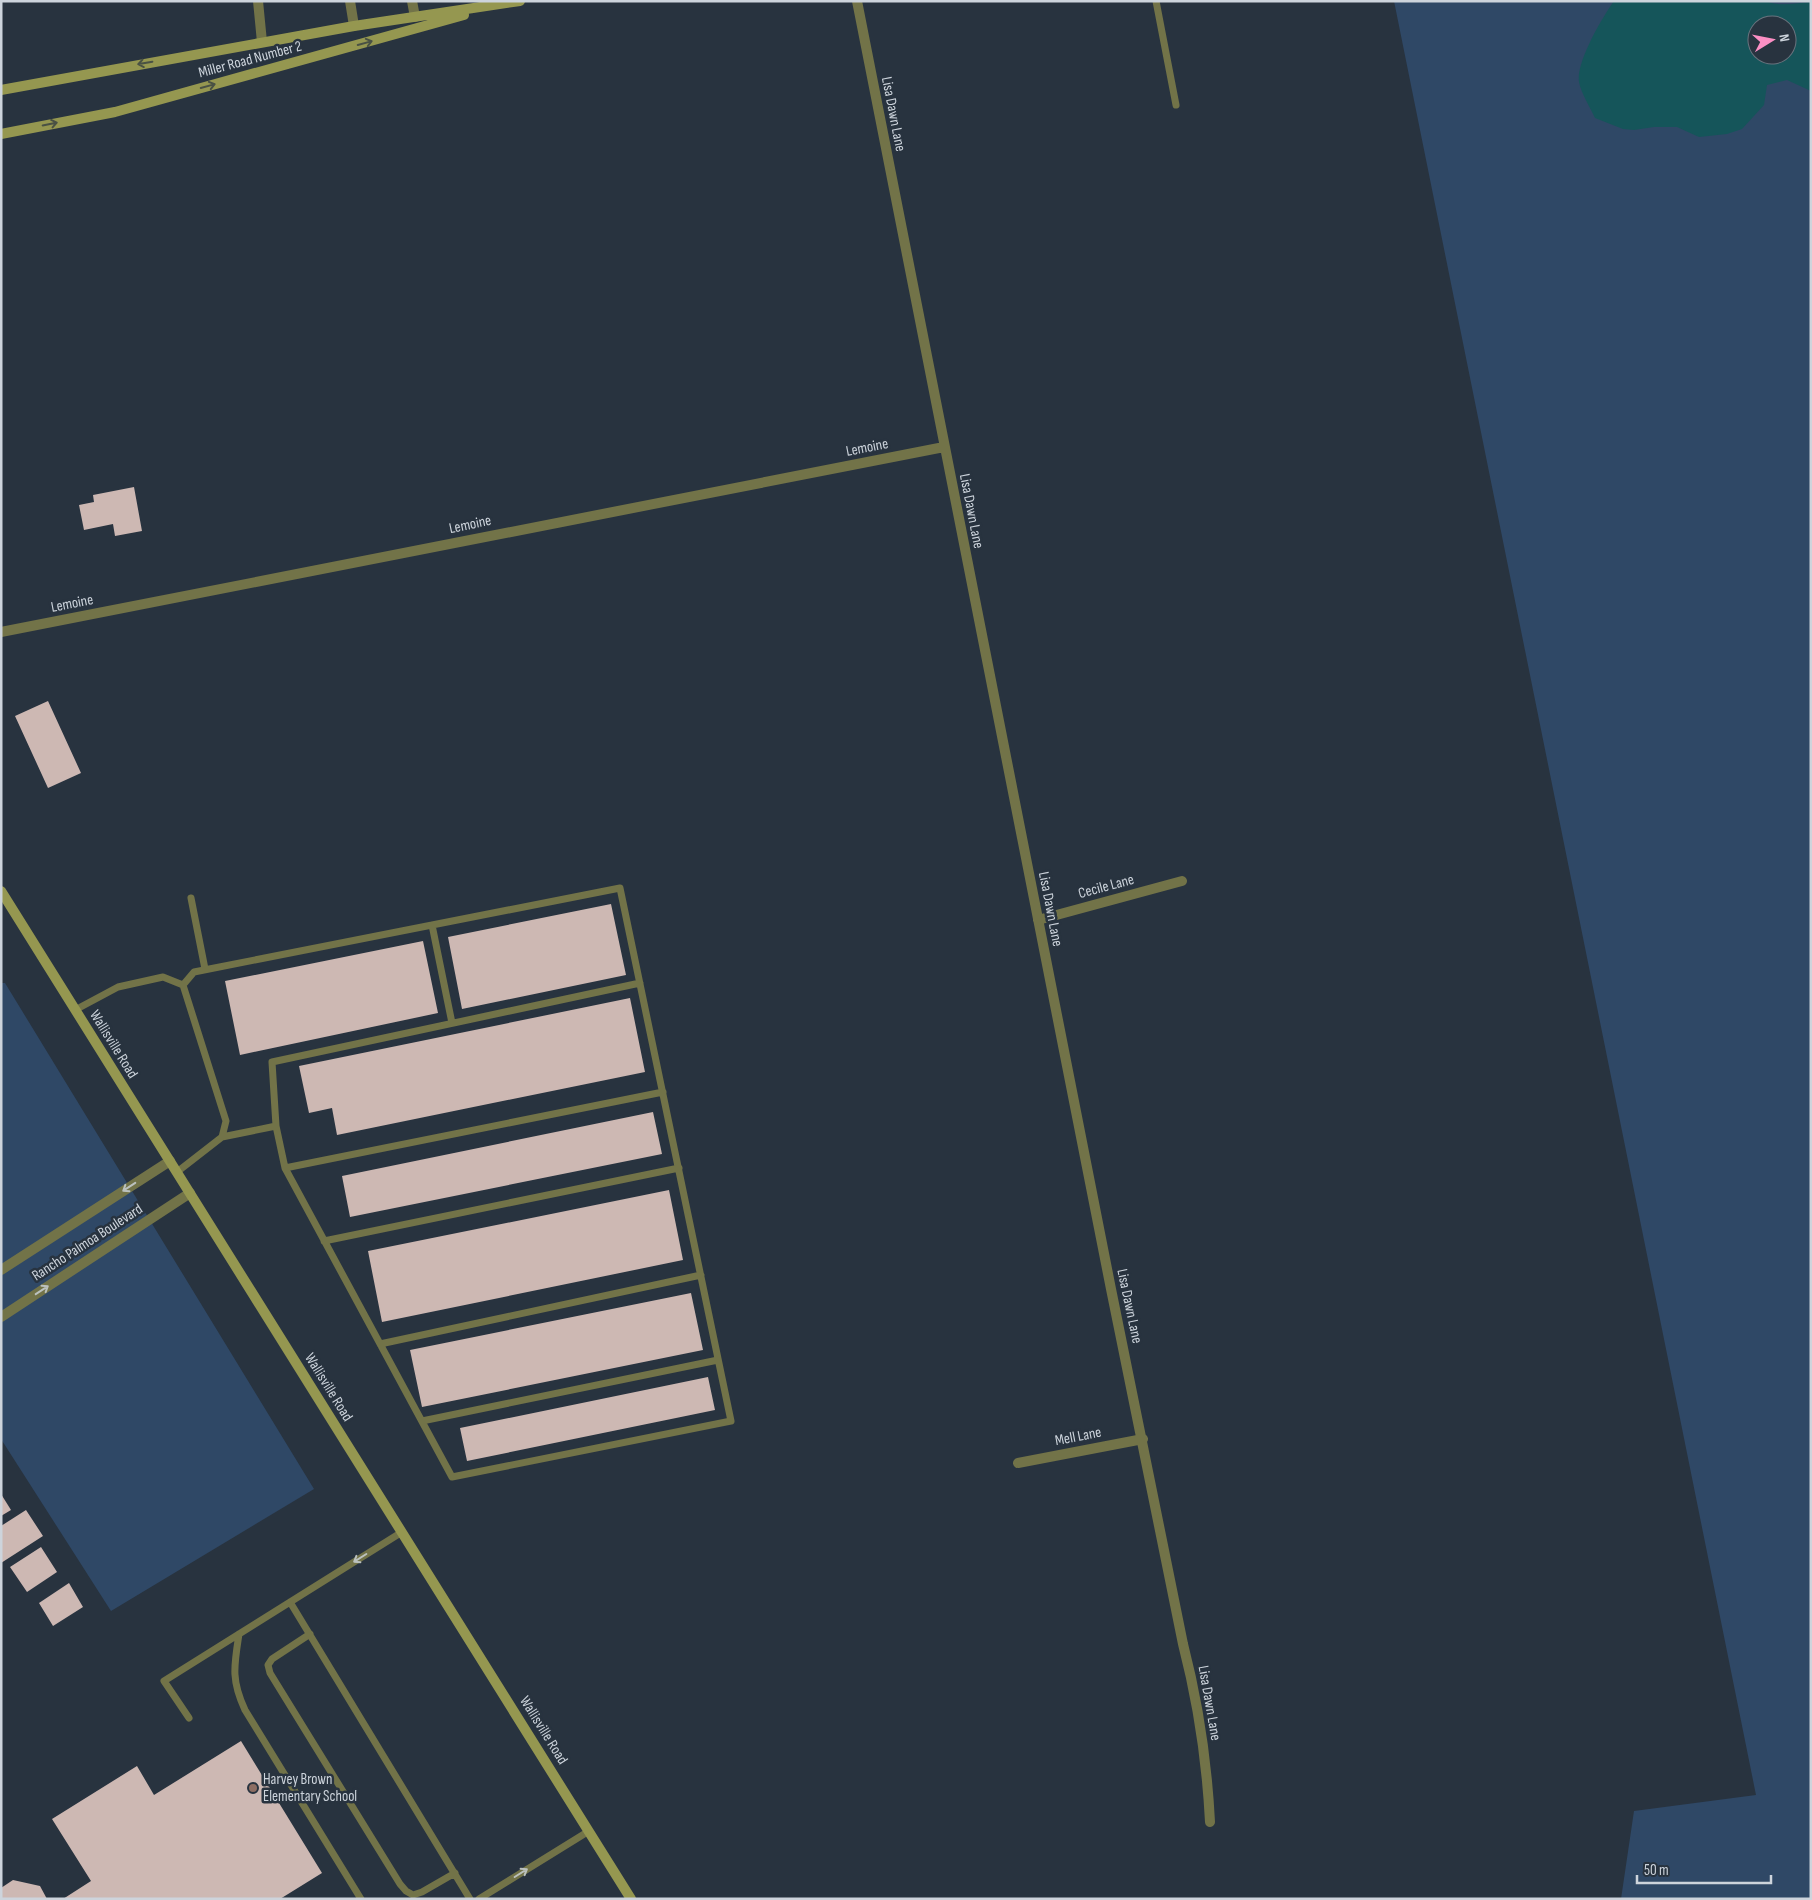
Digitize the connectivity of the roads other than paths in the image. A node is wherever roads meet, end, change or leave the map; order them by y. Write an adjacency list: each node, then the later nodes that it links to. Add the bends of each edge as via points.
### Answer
1 (258, 1): 10 (street)
2 (350, 1): 9 (street)
3 (412, 1): 8 (street)
4 (520, 1): 7 (main road, Miller Road Number 2)
5 (856, 1): 14 (street, Lisa Dawn Lane)
6 (1156, 1): 12 (lane)
7 (504, 4): 8 (main road, Miller Road Number 2); 13 (main road, Miller Road Number 2, one-way to 7, via 115,112)
8 (415, 16): 9 (main road, Miller Road Number 2)
9 (354, 26): 10 (main road, Miller Road Number 2)
10 (262, 42): 11 (main road, Miller Road Number 2, one-way to 11)
11 (1, 90)
12 (1176, 105)
13 (2, 131)
14 (944, 447): 15 (street, Lemoine); 19 (street, Lisa Dawn Lane)
15 (1, 632)
16 (1182, 880): 19 (street, Cecile Lane)
17 (1, 891): 24 (main road, Wallisville Road)
18 (191, 898): 21 (lane)
19 (1038, 920): 41 (street, Lisa Dawn Lane)
20 (432, 925): 21 (lane); 22 (lane, via 620,888); 25 (lane)
21 (206, 969): 23 (lane, via 194,972)
22 (640, 984): 25 (lane); 26 (lane)
23 (183, 985): 24 (lane, via 163,977 118,987); 28 (lane, via 226,1121)
24 (75, 1010): 29 (main road, Wallisville Road)
25 (452, 1024): 27 (lane, via 272,1062)
26 (663, 1092): 30 (lane); 31 (lane)
27 (276, 1126): 28 (lane); 30 (lane)
28 (222, 1137): 32 (lane)
29 (170, 1160): 32 (main road, Wallisville Road); 35 (street, Rancho Palmoa Boulevard, one-way to 35)
30 (285, 1168): 34 (lane)
31 (678, 1168): 34 (lane); 36 (lane)
32 (177, 1172): 33 (main road, Wallisville Road)
33 (190, 1193): 37 (street, Rancho Palmoa Boulevard, one-way to 33); 43 (main road, Wallisville Road)
34 (324, 1241): 38 (lane)
35 (1, 1270)
36 (701, 1276): 38 (lane); 39 (lane)
37 (1, 1317)
38 (380, 1344): 40 (lane)
39 (718, 1360): 40 (lane); 40 (lane, via 731,1421 722,1423 452,1477)
40 (422, 1421)
41 (1143, 1440): 42 (street, Mell Lane); 48 (street, Lisa Dawn Lane, via 1190,1672 1207,1770)
42 (1018, 1463)
43 (402, 1532): 44 (lane, one-way to 44); 49 (main road, Wallisville Road)
44 (290, 1602): 45 (lane); 46 (lane)
45 (238, 1634): 47 (lane, via 164,1681); 51 (lane, via 234,1675 245,1710)
46 (310, 1634): 50 (lane); 50 (lane, via 272,1659 268,1665 275,1682 400,1884 413,1895)
47 (188, 1718)
48 (1210, 1822)
49 (589, 1831): 53 (lane, one-way to 49); 54 (main road, Wallisville Road)
50 (455, 1873): 52 (lane)
51 (361, 1899)
52 (470, 1899)
53 (479, 1899)
54 (631, 1899)

